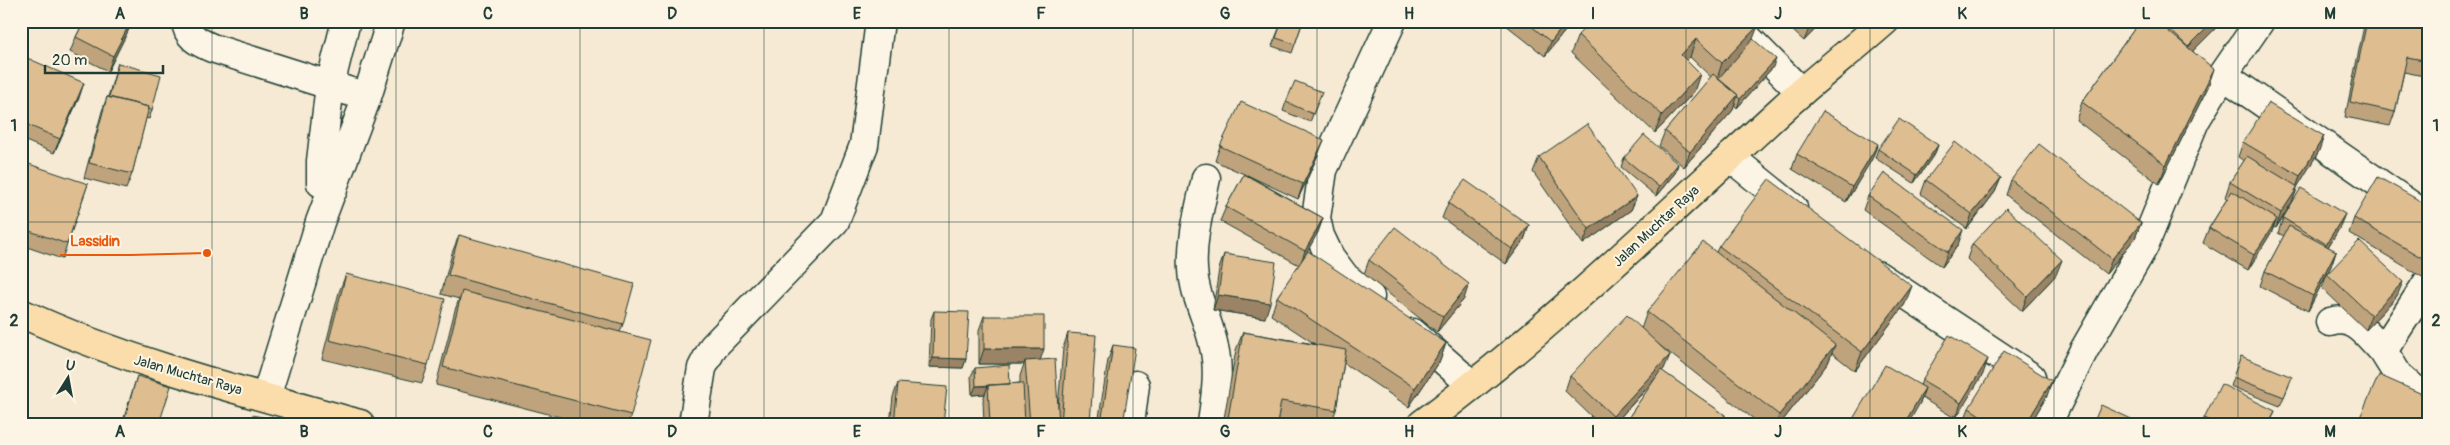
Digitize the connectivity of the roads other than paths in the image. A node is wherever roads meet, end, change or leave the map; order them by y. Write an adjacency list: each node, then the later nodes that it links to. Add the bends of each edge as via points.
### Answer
1 (186, 21): 10 (street, via 190,34 204,44)
2 (346, 21): 10 (street)
3 (391, 21): 12 (street)
4 (880, 21): 29 (street, via 864,145 835,222 713,347 702,368)
5 (1392, 21): 23 (street, via 1323,170 1316,218 1330,257 1345,277)
6 (1731, 21): 11 (street)
7 (1885, 21): 11 (highway, Jalan Muchtar Raya)
8 (2260, 21): 9 (street)
9 (2223, 75): 16 (street); 25 (street, via 2189,134 2144,246 2084,350)
10 (330, 86): 12 (street); 15 (street, via 320,179)
11 (1801, 92): 13 (highway, Jalan Muchtar Raya)
12 (367, 97): 15 (street)
13 (1730, 157): 17 (street); 23 (highway, Jalan Muchtar Raya, via 1619,260)
14 (1206, 178): 31 (street, via 1194,238 1192,270 1215,349 1217,373)
15 (333, 190): 26 (street)
16 (2429, 218)
17 (1813, 224)
18 (1858, 261): 25 (street)
19 (2429, 280): 22 (street)
20 (21, 313): 26 (highway, Jalan Muchtar Raya, via 121,355)
21 (2330, 322): 22 (street, via 2341,318 2356,323)
22 (2383, 351): 27 (street, via 2398,375)
23 (1472, 384): 32 (highway, Jalan Muchtar Raya)
24 (1135, 385): 30 (street)
25 (2062, 397): 33 (street)
26 (266, 398): 28 (highway, Jalan Muchtar Raya)
27 (2429, 402)
28 (354, 423)
29 (693, 424)
30 (1130, 424)
31 (1212, 424)
32 (1422, 424)
33 (2047, 424)

